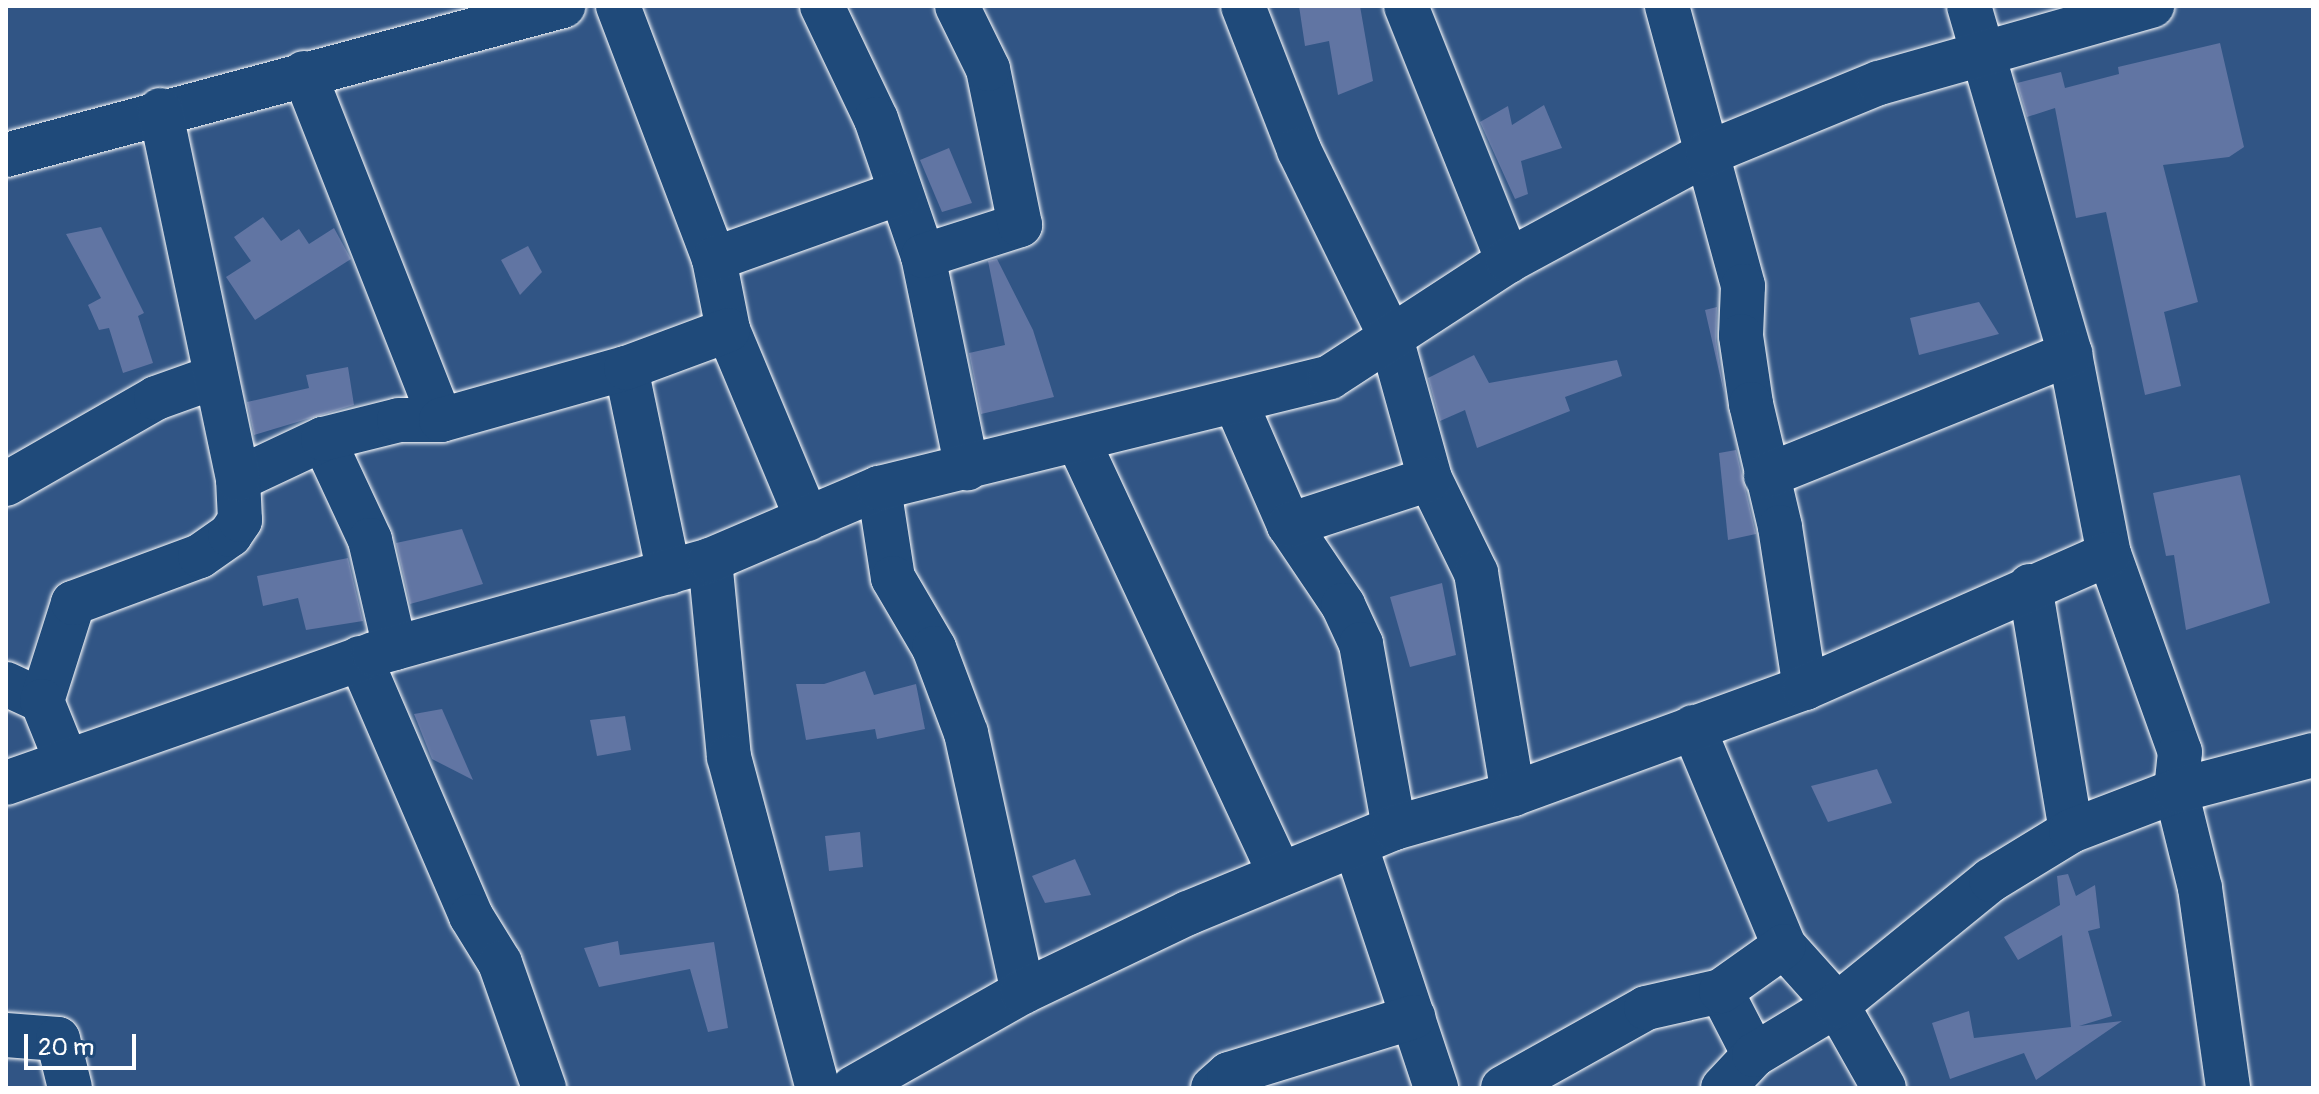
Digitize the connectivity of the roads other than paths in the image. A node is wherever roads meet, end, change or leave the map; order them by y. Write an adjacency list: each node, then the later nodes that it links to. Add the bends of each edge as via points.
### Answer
1 (563, 6): 10 (street)
2 (618, 6): 18 (street)
3 (822, 6): 16 (street, via 876,119)
4 (957, 6): 17 (street, via 988,69 1020,225)
5 (1243, 6): 21 (street, via 1299,150)
6 (1406, 6): 19 (street)
7 (1667, 6): 14 (street)
8 (1969, 6): 11 (street)
9 (2152, 6): 11 (street)
10 (439, 21): 12 (street)
11 (1979, 54): 14 (street, via 1879,83); 22 (street)
12 (304, 73): 13 (street); 26 (street)
13 (160, 110): 15 (street); 24 (street)
14 (1708, 153): 19 (street); 30 (street, via 1743,286 1741,336)
15 (6, 155)
16 (899, 193): 17 (street); 18 (street)
17 (923, 256): 29 (street)
18 (714, 259): 20 (street)
19 (1508, 261): 21 (street)
20 (728, 330): 23 (street); 35 (street)
21 (1391, 338): 25 (street, via 1330,377); 32 (street)
22 (2070, 354): 30 (street); 37 (street)
23 (626, 368): 26 (street); 39 (street)
24 (212, 378): 31 (street); 33 (street, via 156,398)
25 (1235, 401): 28 (street); 36 (street)
26 (441, 420): 27 (street, via 399,420)
27 (323, 439): 31 (street); 41 (street, via 370,540)
28 (1079, 443): 29 (street); 52 (street)
29 (967, 468): 34 (street)
30 (1766, 476): 42 (street)
31 (238, 479): 43 (street, via 240,520 230,535 169,571 136,575 73,603)
32 (1430, 479): 36 (street); 49 (street, via 1476,573)
33 (6, 484)
34 (879, 488): 35 (street); 55 (street, via 893,578 934,648 966,733)
35 (807, 519): 38 (street)
36 (1289, 525): 51 (street, via 1343,605 1361,644)
37 (2109, 554): 40 (street); 48 (street, via 2180,752)
38 (710, 560): 39 (street); 62 (street, via 729,757)
39 (669, 573): 41 (street)
40 (2030, 586): 42 (street); 50 (street)
41 (378, 653): 46 (street); 61 (street, via 471,916 500,963)
42 (1805, 688): 44 (street)
43 (24, 692): 46 (street)
44 (1693, 727): 49 (street); 53 (street)
45 (2313, 755): 48 (street)
46 (65, 758): 47 (street)
47 (6, 783)
48 (2176, 791): 50 (street); 69 (street, via 2200,888)
49 (1513, 794): 51 (street)
50 (2071, 831): 56 (street, via 1991,880)
51 (1375, 837): 52 (street); 57 (street)
52 (1280, 875): 55 (street)
53 (1784, 946): 54 (street); 56 (street)
54 (1721, 991): 59 (street); 66 (street, via 1646,1008)
55 (1023, 992): 63 (street)
56 (1837, 1005): 59 (street); 68 (street)
57 (1413, 1017): 64 (street, via 1229,1074); 65 (street)
58 (6, 1035): 60 (street, via 58,1039)
59 (1754, 1055): 67 (street)
60 (70, 1088)
61 (544, 1088)
62 (818, 1088)
63 (853, 1088)
64 (1213, 1088)
65 (1436, 1088)
66 (1503, 1088)
67 (1723, 1088)
68 (1884, 1088)
69 (2228, 1088)

